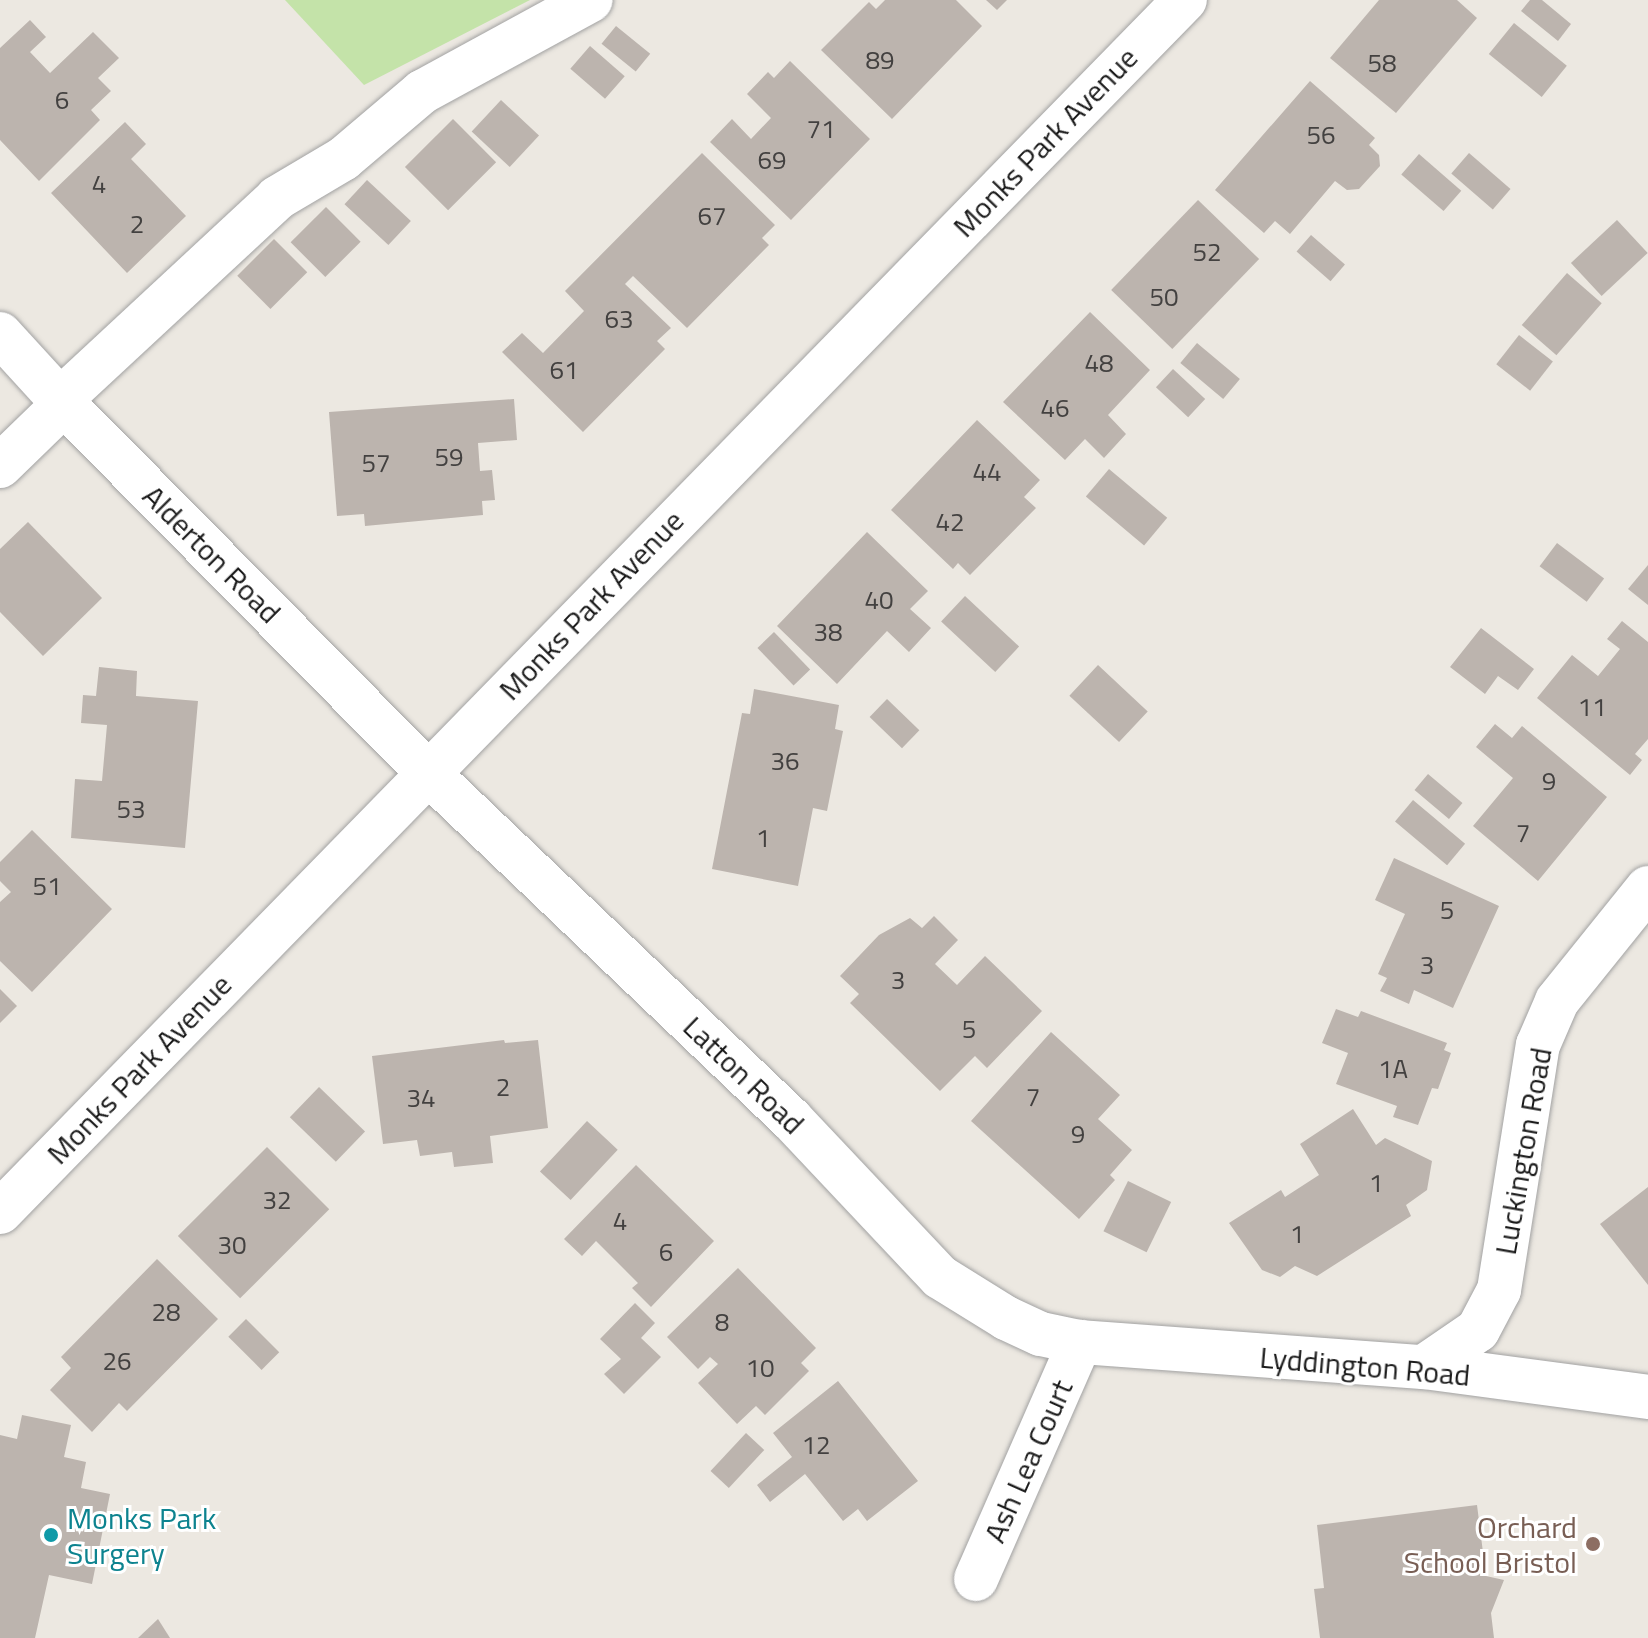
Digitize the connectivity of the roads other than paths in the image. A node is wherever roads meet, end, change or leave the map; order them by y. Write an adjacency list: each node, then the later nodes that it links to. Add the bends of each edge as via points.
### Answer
1 (591, 0): 4 (street, via 422,92 343,159 277,198)
2 (1185, 0): 6 (street, Monks Park Avenue)
3 (0, 334): 4 (street, Alderton Road)
4 (62, 402): 5 (street); 6 (street, Alderton Road)
5 (0, 466)
6 (427, 772): 8 (street, Monks Park Avenue); 9 (street, Latton Road, via 791,1119 940,1277 1006,1318 1041,1334)
7 (1648, 888): 10 (street, Luckington Road, via 1557,1001 1538,1045 1499,1290 1478,1330)
8 (0, 1212)
9 (1080, 1342): 10 (street, Lyddington Road); 12 (street, Ash Lea Court)
10 (1424, 1367): 11 (street, Lyddington Road)
11 (1648, 1397)
12 (976, 1579)

